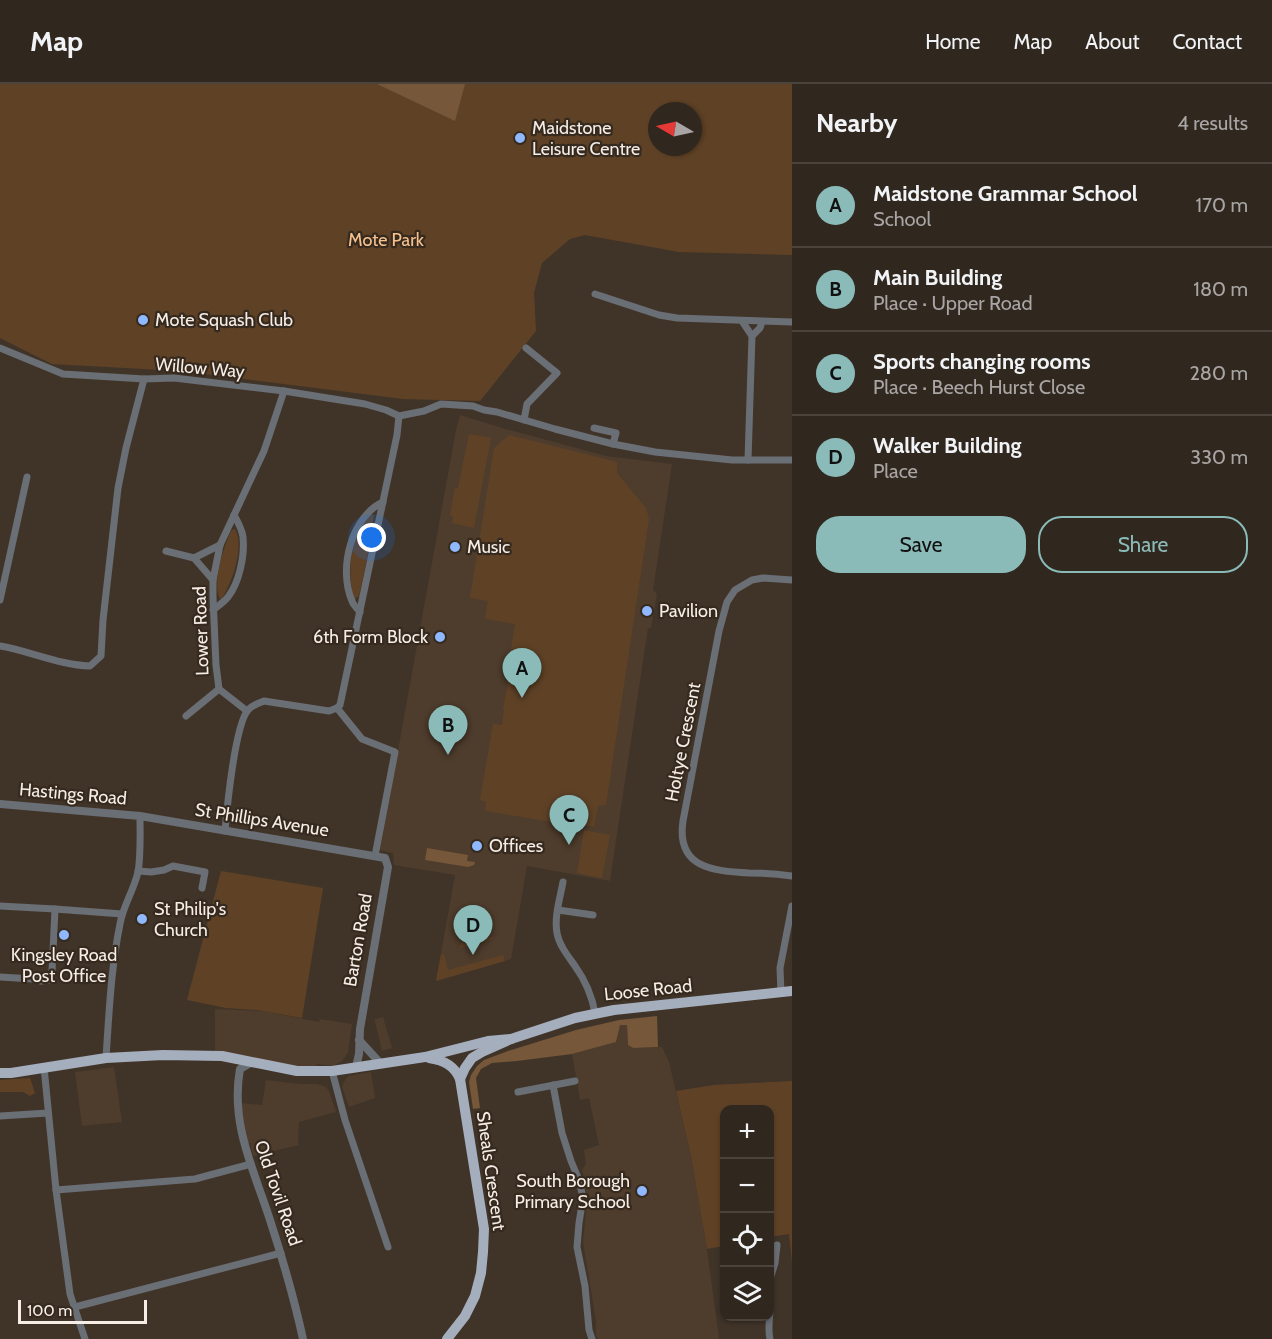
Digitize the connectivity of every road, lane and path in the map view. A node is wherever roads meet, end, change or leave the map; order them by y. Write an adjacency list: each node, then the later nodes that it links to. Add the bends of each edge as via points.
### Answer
1 (595, 294): 2 (street, via 669,317)
2 (742, 321): 3 (street); 5 (street)
3 (762, 322): 4 (street); 5 (street)
4 (792, 322)
5 (752, 336): 14 (street)
6 (0, 348): 8 (street, Willow Way, via 63,374)
7 (526, 348): 11 (street, via 556,373 527,404)
8 (144, 379): 9 (street, Willow Way, via 174,378); 27 (street, via 118,488 101,656 90,666 74,665)
9 (284, 391): 10 (street, Willow Way, via 376,407); 18 (street, Lower Road, via 264,451)
10 (399, 416): 11 (street, via 441,404 473,406); 17 (street)
11 (524, 420): 13 (street)
12 (594, 428): 13 (street, via 616,433)
13 (613, 444): 14 (street, via 655,452)
14 (748, 460): 15 (street)
15 (792, 460)
16 (27, 477): 24 (street)
17 (383, 502): 26 (street); 26 (street, via 374,506 357,528 347,559 346,579 352,602)
18 (234, 515): 19 (street, Lower Road); 25 (street, via 243,538 241,563 232,590)
19 (220, 545): 21 (street); 22 (street, Lower Road)
20 (166, 551): 21 (street)
21 (194, 558): 22 (street)
22 (213, 579): 25 (street, Lower Road)
23 (792, 580): 37 (street, Holtye Crescent, via 752,580 735,590 727,602 682,835 689,855 707,868)
24 (0, 600)
25 (213, 610): 28 (street, Lower Road)
26 (360, 612): 29 (street, via 343,696)
27 (0, 646)
28 (219, 689): 30 (street, Lower Road); 31 (street)
29 (337, 708): 30 (street, via 329,711 264,701); 35 (street, via 363,739 395,752)
30 (247, 711): 34 (street, via 238,738)
31 (186, 716)
32 (0, 804): 33 (street, Hastings Road)
33 (142, 817): 34 (street, St Phillips Avenue); 36 (street)
34 (225, 831): 35 (street, St Phillips Avenue)
35 (375, 856): 50 (street, Barton Road, via 385,858 388,867)
36 (138, 871): 39 (street, via 173,866 205,872); 44 (street)
37 (792, 876)
38 (562, 882): 43 (street)
39 (202, 888)
40 (0, 906): 42 (street)
41 (792, 906): 47 (street, via 780,968)
42 (55, 909): 44 (street); 46 (street, via 49,980)
43 (558, 910): 45 (street); 48 (street, via 558,936 583,979)
44 (122, 914): 52 (street)
45 (593, 915)
46 (0, 977)
47 (786, 992): 48 (highway, Loose Road)
48 (595, 1013): 49 (highway, Loose Road)
49 (511, 1039): 51 (highway, Loose Road); 59 (highway, Loose Road, via 472,1058)
50 (359, 1040): 54 (street); 56 (street, Barton Road)
51 (425, 1057): 54 (highway, Loose Road); 59 (highway, via 448,1064)
52 (106, 1058): 53 (highway, Loose Road, via 217,1055); 55 (highway, Loose Road)
53 (252, 1062): 57 (highway, Loose Road, via 297,1071); 65 (street, Old Tovil Road, via 240,1069 238,1076 239,1124)
54 (381, 1064): 56 (highway, Loose Road)
55 (44, 1067): 58 (highway, Loose Road); 63 (street)
56 (356, 1067): 57 (highway, Loose Road)
57 (332, 1071): 68 (street)
58 (0, 1073)
59 (460, 1079): 75 (highway, Sheals Crescent, via 484,1241 475,1296)
60 (575, 1081): 61 (street)
61 (553, 1085): 62 (street); 76 (street, via 562,1133 583,1198 577,1247)
62 (518, 1092)
63 (48, 1113): 64 (street); 66 (street)
64 (0, 1116)
65 (251, 1164): 66 (street, via 195,1179); 69 (street, Old Tovil Road)
66 (56, 1190): 71 (street)
67 (777, 1245): 70 (street)
68 (388, 1247)
69 (281, 1253): 71 (street); 74 (street, Old Tovil Road)
70 (774, 1267)
71 (75, 1307): 73 (street)
72 (770, 1321): 77 (street)
73 (85, 1339)
74 (303, 1339)
75 (447, 1339)
76 (592, 1339)
77 (770, 1339)

